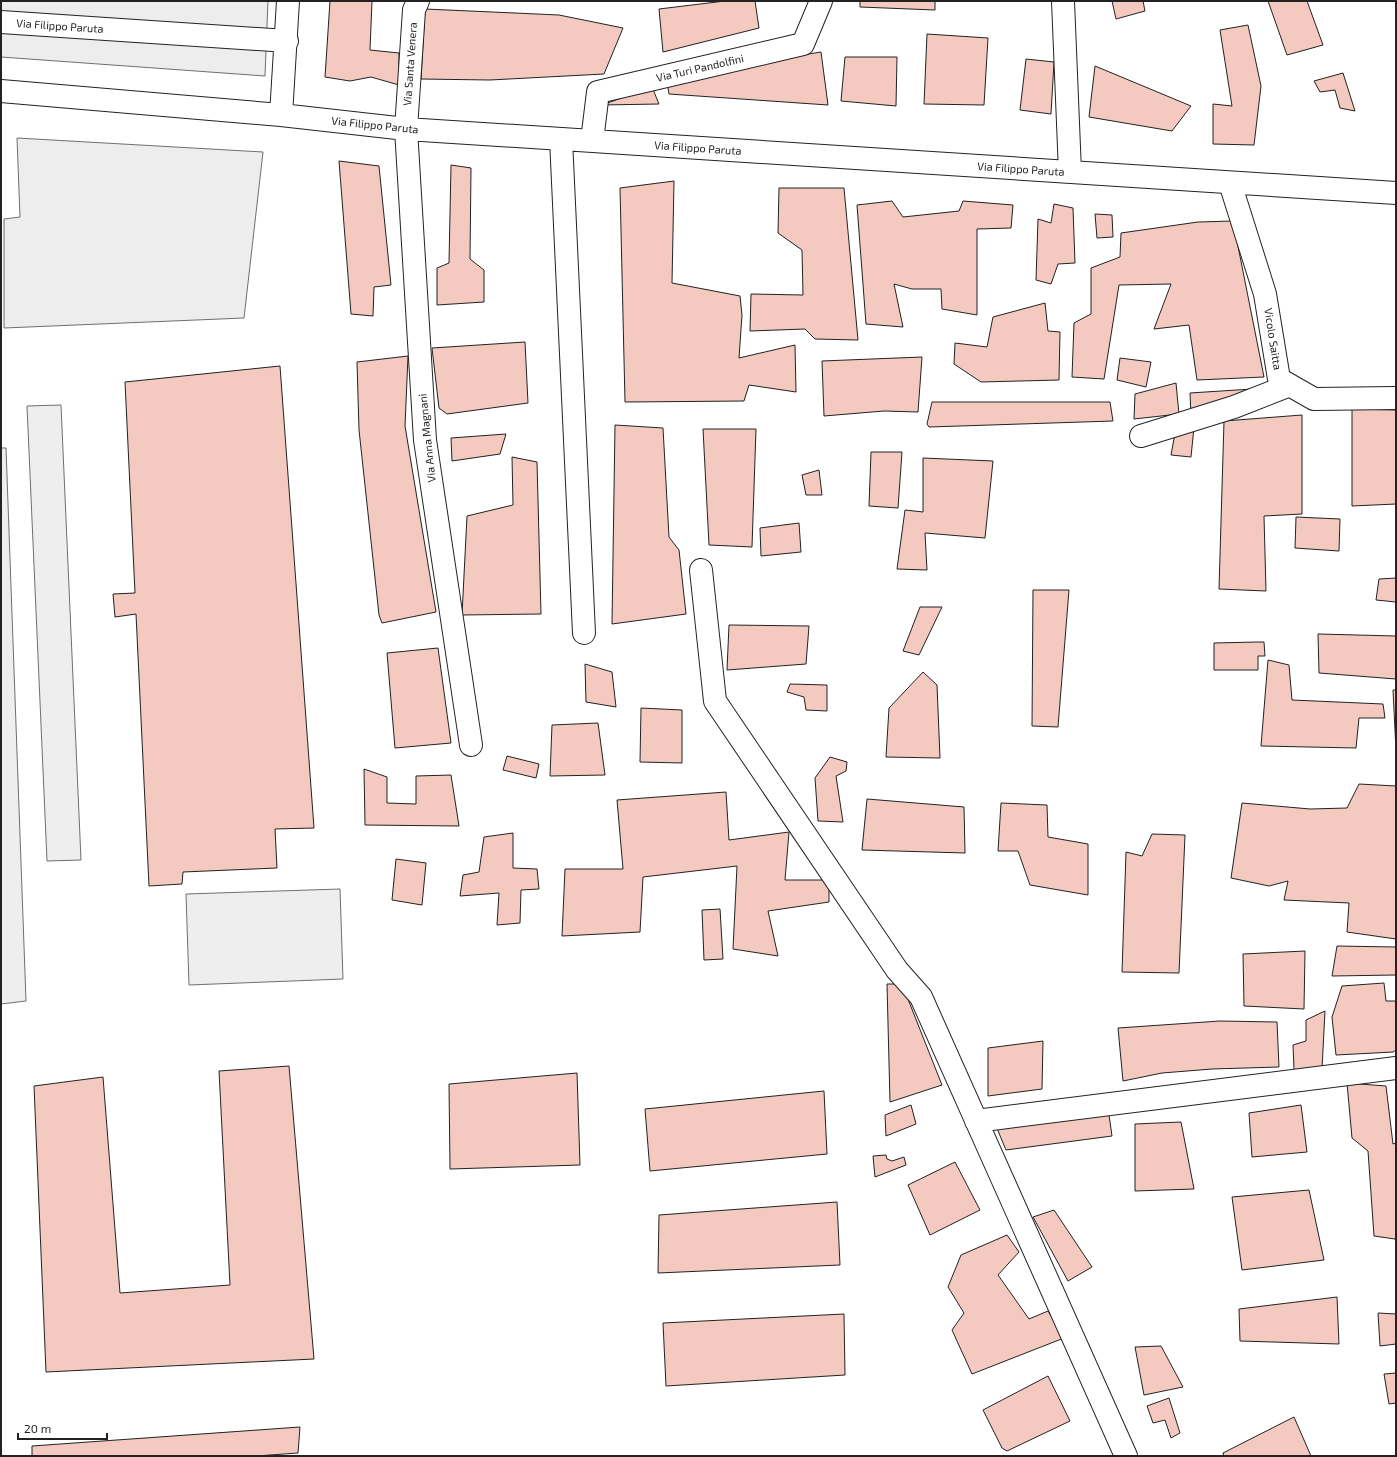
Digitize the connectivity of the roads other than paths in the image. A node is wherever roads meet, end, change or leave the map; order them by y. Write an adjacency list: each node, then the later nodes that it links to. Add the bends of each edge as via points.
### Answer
1 (288, 1): 6 (street)
2 (418, 1): 9 (street, Via Santa Venera, via 414,10)
3 (821, 1): 11 (street, Via Turi Pandolfini, via 803,44 598,92)
4 (1063, 1): 12 (street)
5 (1, 22): 6 (street, Via Filippo Paruta)
6 (287, 41): 8 (street)
7 (1, 91): 8 (street, Via Filippo Paruta)
8 (280, 115): 9 (street, Via Filippo Paruta)
9 (406, 129): 10 (street, Via Filippo Paruta); 20 (street, Via Anna Magnani, via 426,440)
10 (561, 139): 11 (street, Via Filippo Paruta); 19 (street)
11 (592, 141): 12 (street, Via Filippo Paruta)
12 (1070, 172): 13 (street, Via Filippo Paruta)
13 (1230, 183): 14 (street, Via Filippo Paruta); 15 (street, Vicolo Saitta, via 1265,294 1279,379)
14 (1396, 193)
15 (1290, 385): 16 (street, Vicolo Saitta, via 1314,399); 17 (street, via 1234,407)
16 (1396, 398)
17 (1140, 436)
18 (701, 570): 22 (street, via 716,701 897,970 921,998)
19 (584, 633)
20 (471, 744)
21 (1396, 1068): 22 (street)
22 (976, 1121): 23 (street)
23 (1126, 1456)

